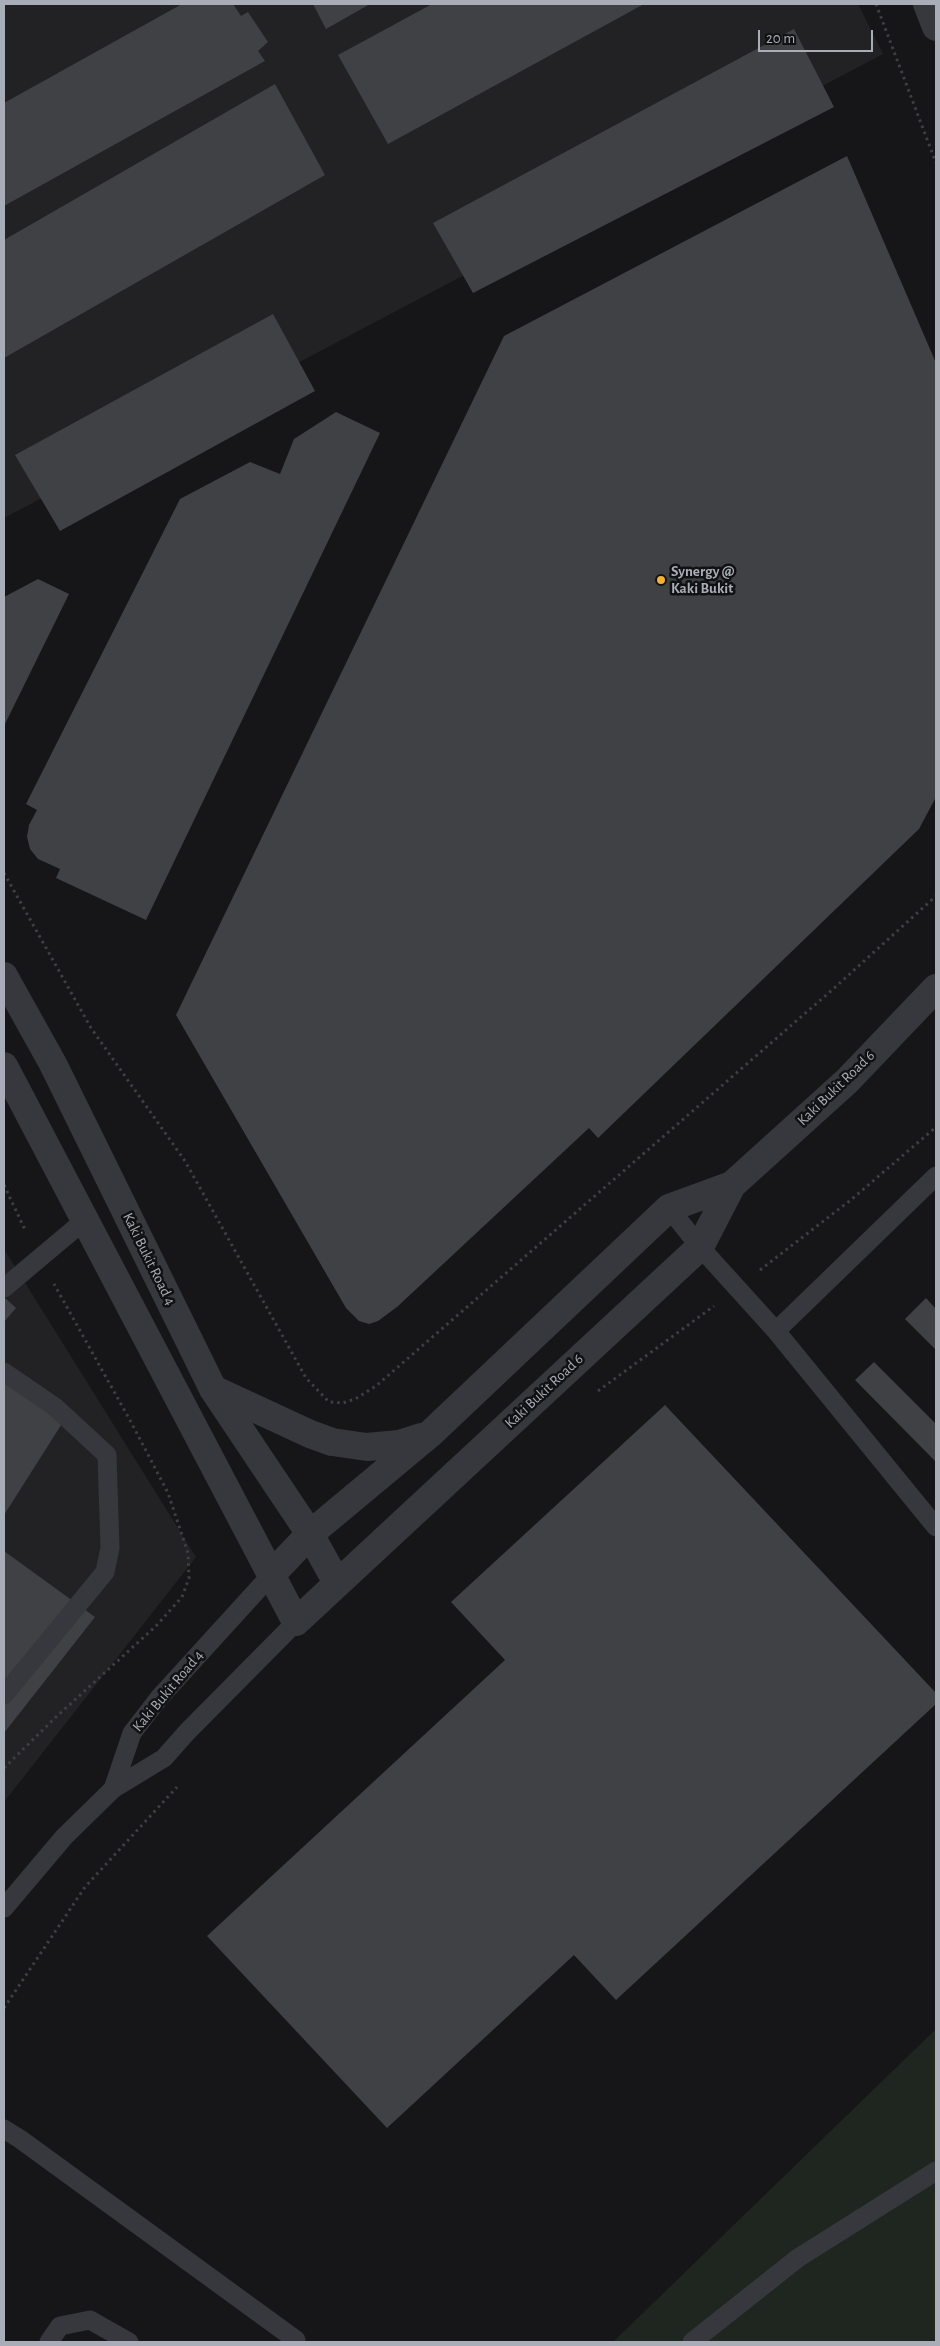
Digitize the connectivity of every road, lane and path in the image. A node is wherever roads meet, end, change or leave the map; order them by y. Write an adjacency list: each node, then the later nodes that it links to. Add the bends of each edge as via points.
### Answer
1 (876, 4): 4 (path)
2 (927, 4): 3 (street)
3 (936, 27)
4 (936, 163)
5 (4, 873): 6 (path, via 91,1028 185,1161 306,1378 329,1402 355,1399 376,1386)
6 (936, 896)
7 (4, 976): 22 (street, Kaki Bukit Road 4, via 53,1064)
8 (936, 988): 13 (street, Kaki Bukit Road 6, via 847,1080)
9 (4, 1066): 15 (street)
10 (936, 1127): 19 (path, via 852,1199)
11 (936, 1176): 20 (lane)
12 (4, 1185): 17 (path)
13 (732, 1185): 14 (street, Kaki Bukit Road 6); 16 (street, Kaki Bukit Road 6)
14 (669, 1208): 16 (lane); 24 (street, Kaki Bukit Road 6)
15 (85, 1220): 17 (lane); 27 (street)
16 (700, 1247): 19 (lane); 28 (street, Kaki Bukit Road 6)
17 (39, 1258): 18 (lane)
18 (4, 1288)
19 (737, 1288): 20 (lane); 23 (path)
20 (776, 1331): 25 (lane)
21 (4, 1372): 30 (lane, via 55,1407 107,1455 110,1548 105,1572)
22 (213, 1390): 24 (street, via 332,1442 367,1447 399,1444); 26 (street, Kaki Bukit Road 4)
23 (597, 1392)
24 (430, 1434): 26 (street, Kaki Bukit Road 6)
25 (936, 1527)
26 (310, 1534): 27 (street, Kaki Bukit Road 4); 28 (street, Kaki Bukit Road 4)
27 (271, 1574): 29 (street); 32 (lane, Kaki Bukit Road 4, via 159,1698 132,1733)
28 (337, 1583): 29 (street)
29 (296, 1622): 32 (lane, via 164,1758)
30 (4, 1696)
31 (179, 1786): 34 (path, via 86,1887)
32 (113, 1790): 33 (lane, via 64,1838)
33 (4, 1908)
34 (4, 2008)
35 (4, 2130): 37 (lane, via 20,2138)
36 (936, 2171): 40 (lane, via 798,2258)
37 (296, 2340)
38 (49, 2342): 39 (lane, via 60,2326 90,2320)
39 (128, 2342)
40 (692, 2342)

